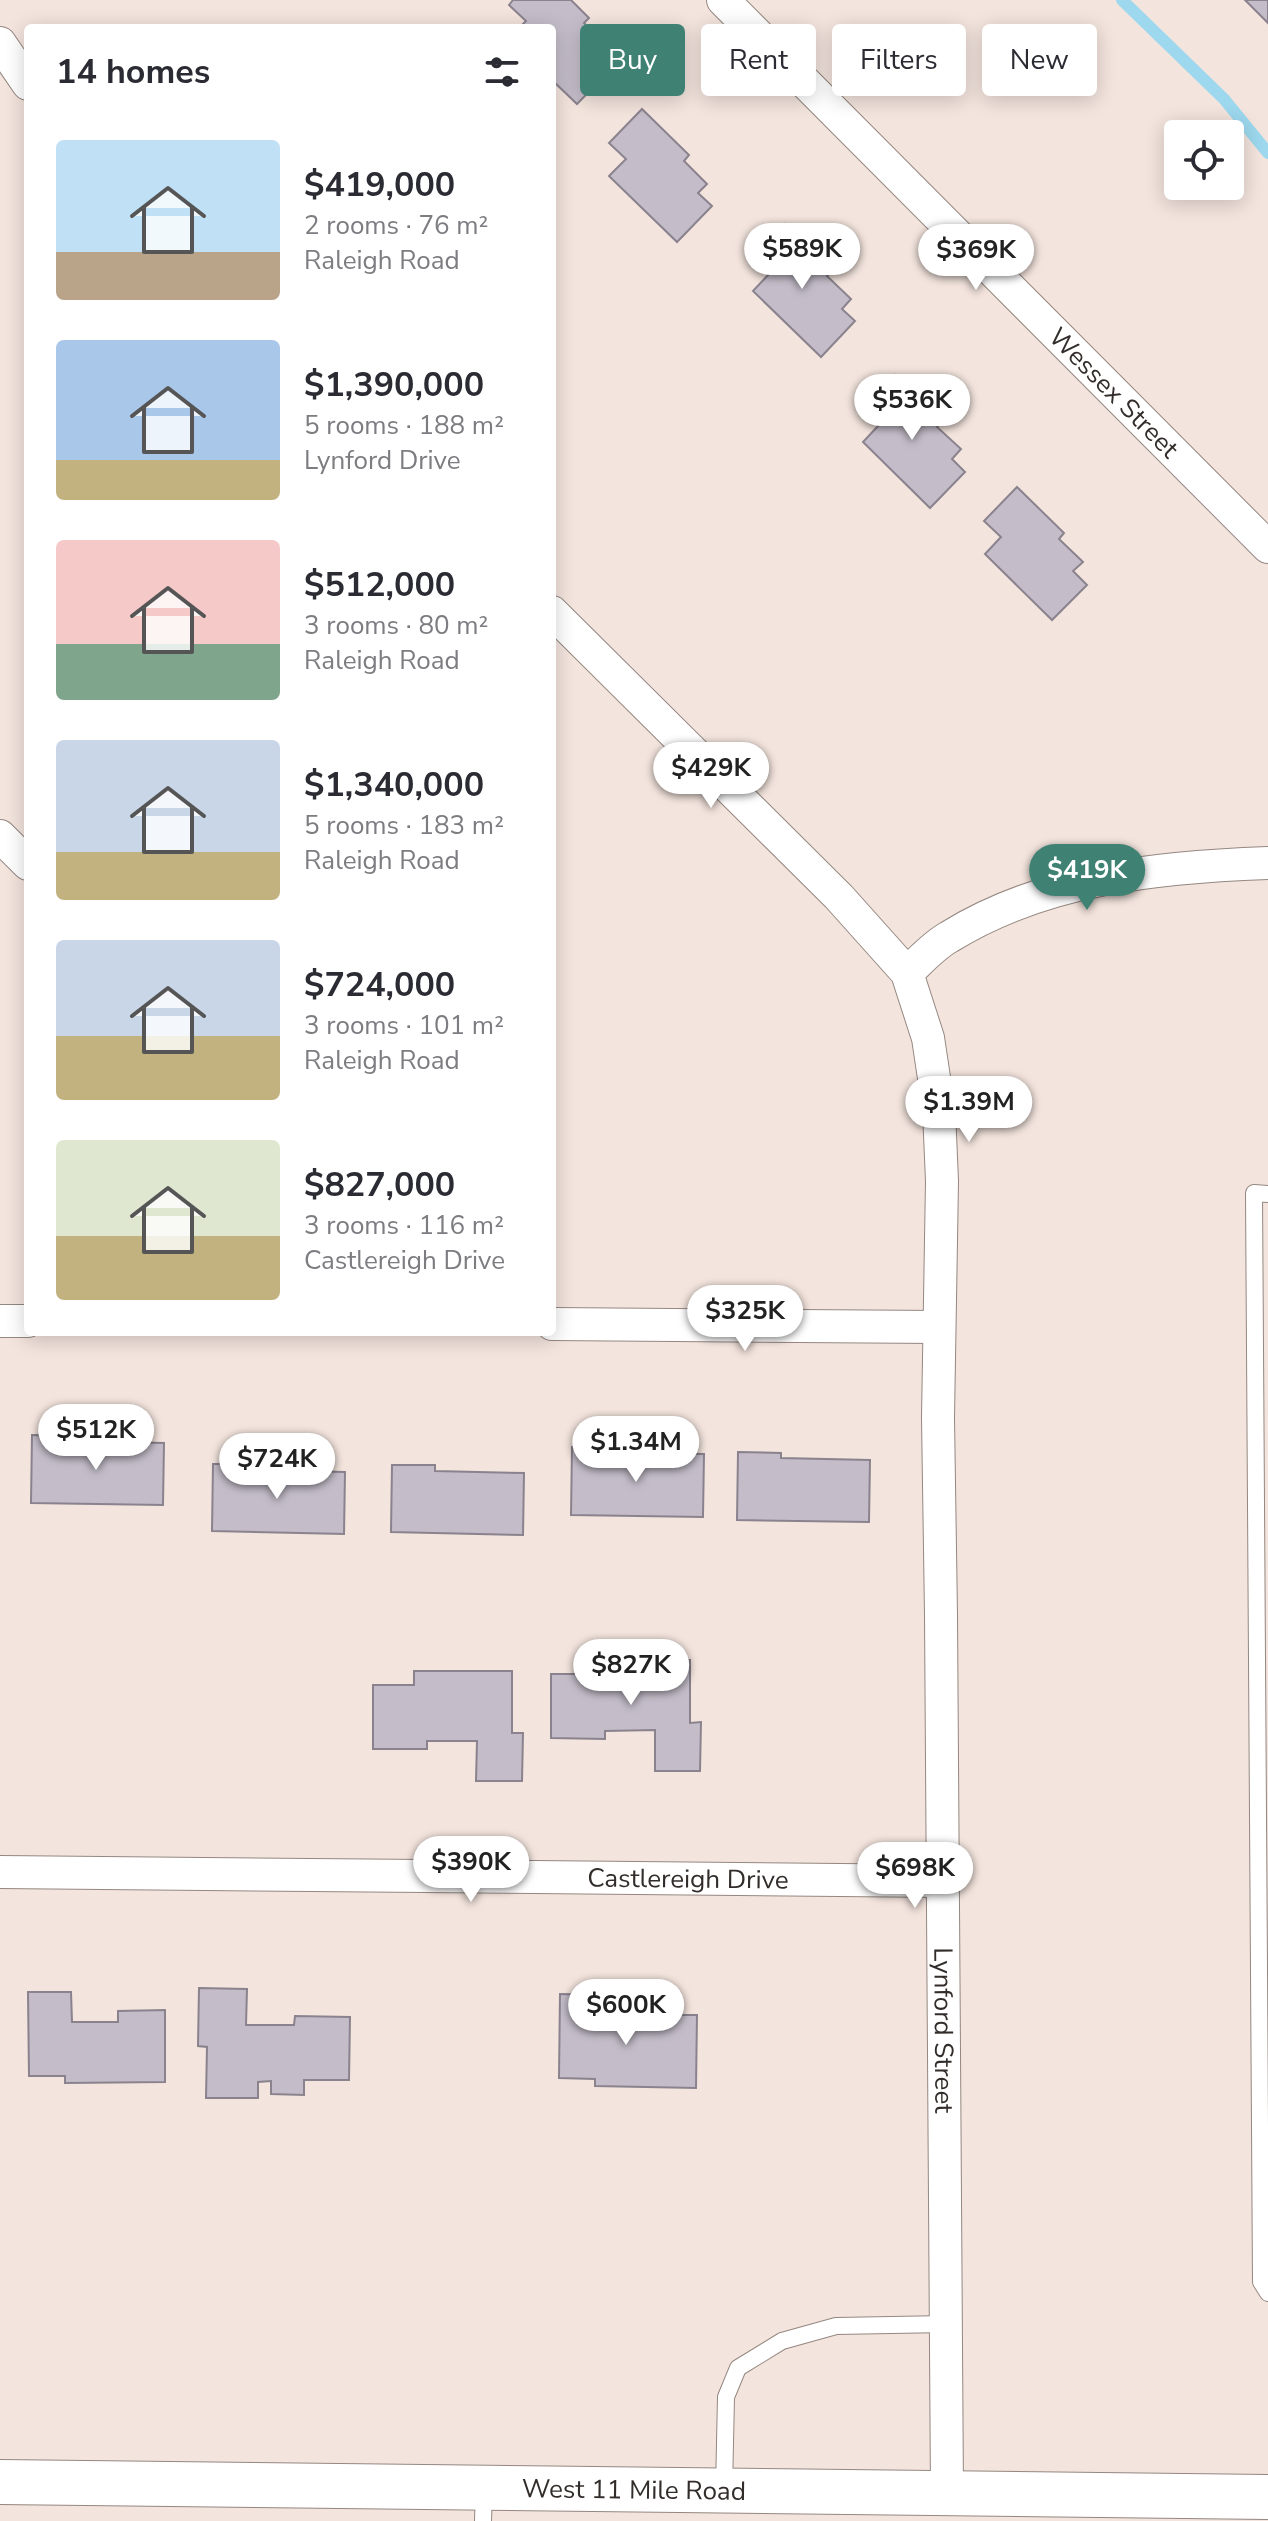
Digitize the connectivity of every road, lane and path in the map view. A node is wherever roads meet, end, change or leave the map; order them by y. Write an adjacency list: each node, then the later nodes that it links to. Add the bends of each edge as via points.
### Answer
1 (723, 0): 4 (street, Wessex Street)
2 (0, 43): 3 (street)
3 (24, 78)
4 (1268, 547)
5 (556, 616): 9 (street, via 839,897)
6 (0, 836): 7 (street)
7 (24, 860)
8 (1268, 863): 9 (street, via 1111,877 1017,903 947,937)
9 (907, 973): 14 (street, Lynford Street, via 928,1038 939,1111)
10 (1268, 1194): 17 (lane, via 1254,1193 1261,2282)
11 (0, 1321): 12 (street)
12 (24, 1321)
13 (556, 1324): 14 (street)
14 (939, 1327): 16 (street, Lynford Street)
15 (0, 1872): 16 (street, Castlereigh Drive)
16 (943, 1881): 18 (street, Lynford Street)
17 (1268, 2293)
18 (947, 2324): 20 (lane, via 836,2326 782,2341 738,2368 726,2397); 21 (street, Lynford Street)
19 (0, 2482): 23 (street, West 11 Mile Road)
20 (724, 2490): 21 (street, West 11 Mile Road); 23 (street, West 11 Mile Road)
21 (947, 2493): 22 (street, West 11 Mile Road)
22 (1268, 2497)
23 (483, 2504)

